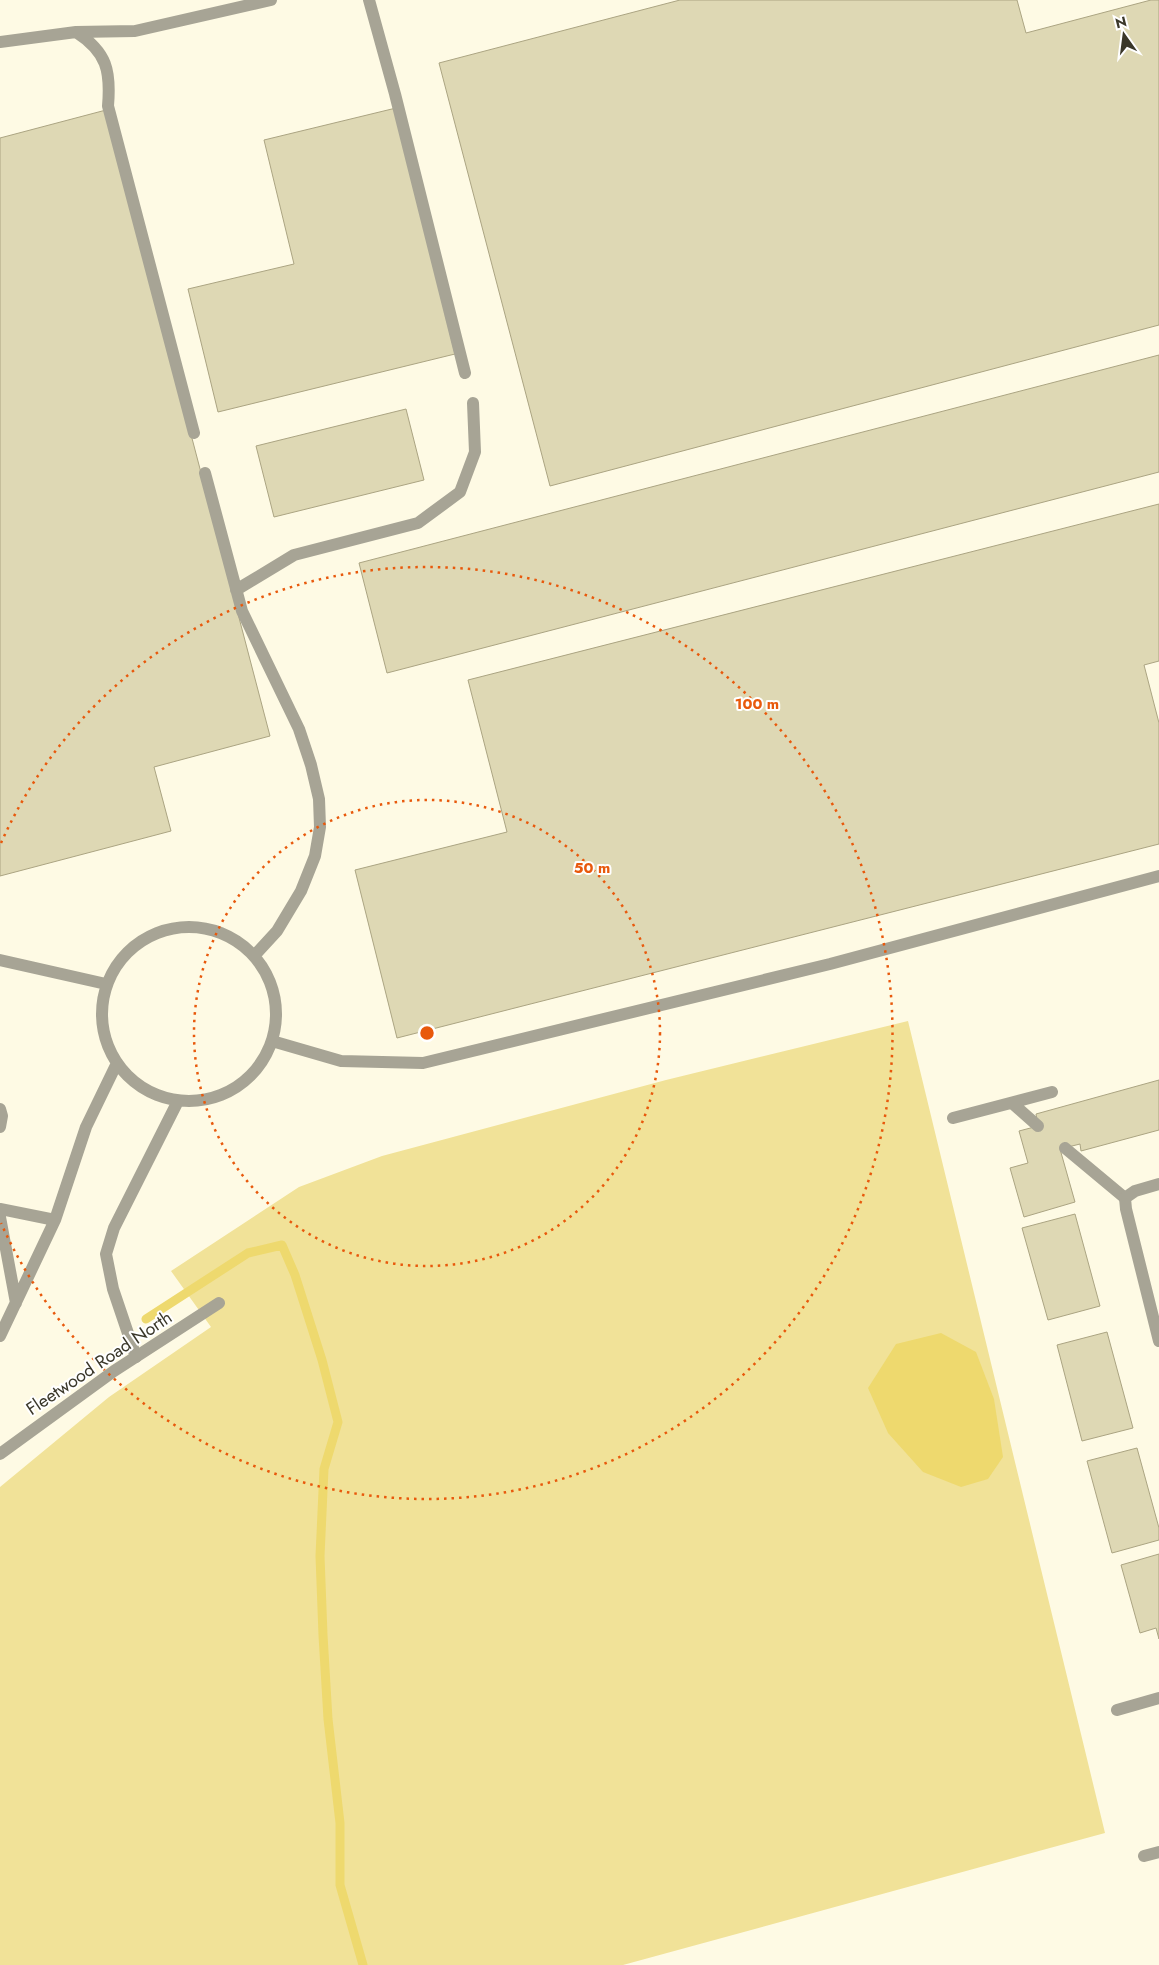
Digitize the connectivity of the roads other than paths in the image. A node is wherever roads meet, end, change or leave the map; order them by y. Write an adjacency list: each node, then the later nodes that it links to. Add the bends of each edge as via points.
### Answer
1 (271, 0): 3 (street, via 135,31)
2 (370, 0): 5 (street)
3 (76, 32): 4 (street); 7 (street, via 92,42 103,59 110,82 108,106)
4 (0, 42)
5 (465, 373)
6 (473, 403): 9 (street, via 475,452 460,492 418,523 294,556)
7 (194, 434)
8 (205, 474): 9 (street)
9 (236, 590): 11 (street, via 242,611 299,730 311,765 320,827 315,856 301,891 277,931)
10 (1159, 876): 14 (street, via 830,964 423,1063 341,1061)
11 (254, 956): 13 (street, via 231,937 203,928 172,928 138,943 121,958); 14 (street, via 270,982 276,1011)
12 (0, 960): 13 (street)
13 (106, 984): 15 (street, via 101,1014 106,1044)
14 (272, 1040): 17 (street, via 258,1068 236,1088 208,1099)
15 (117, 1063): 17 (street, via 137,1085); 28 (street, via 86,1127)
16 (1052, 1092): 18 (street)
17 (178, 1101): 33 (street, via 114,1228 106,1254 113,1289)
18 (1012, 1103): 20 (street); 21 (street)
19 (0, 1109): 22 (street)
20 (953, 1118)
21 (1038, 1126)
22 (0, 1127)
23 (1064, 1148): 25 (street)
24 (1159, 1184): 25 (street, via 1135,1191)
25 (1125, 1198): 32 (street)
26 (0, 1210): 28 (street)
27 (0, 1217): 29 (street)
28 (55, 1220): 29 (street)
29 (16, 1302): 31 (street)
30 (219, 1303): 33 (street, Fleetwood Road North)
31 (0, 1336)
32 (1159, 1341)
33 (136, 1357): 34 (street, Fleetwood Road North)
34 (0, 1454)
35 (1159, 1698): 36 (street)
36 (1117, 1710)
37 (1159, 1852): 38 (street)
38 (1144, 1856)

